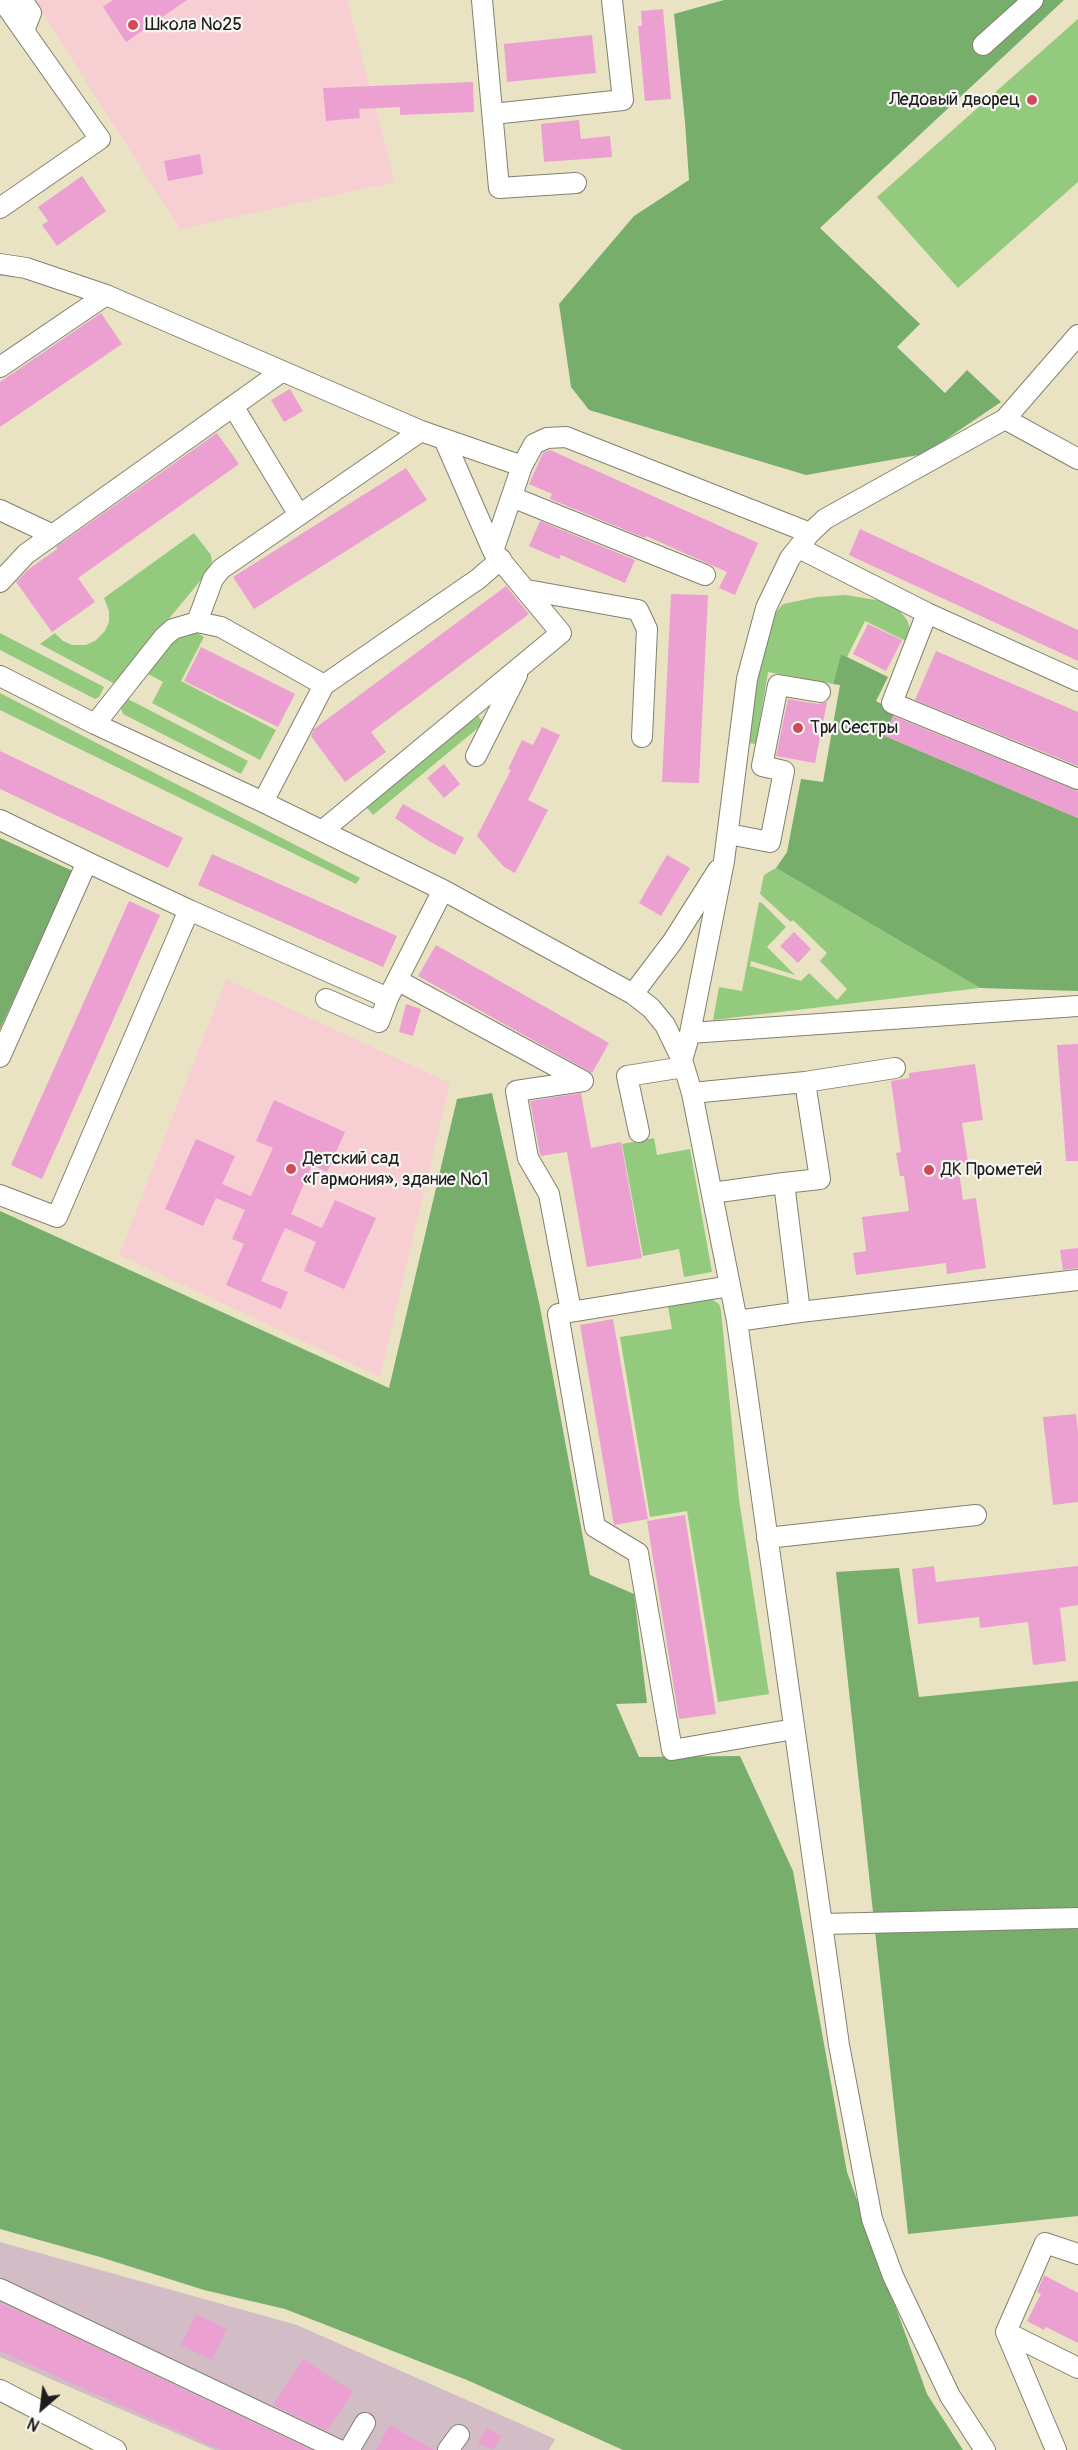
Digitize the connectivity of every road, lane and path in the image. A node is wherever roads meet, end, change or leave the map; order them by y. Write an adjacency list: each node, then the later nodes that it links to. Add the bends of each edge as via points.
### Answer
1 (2, 0): 6 (street)
2 (22, 0): 6 (street, via 31,13)
3 (483, 0): 8 (street)
4 (612, 0): 8 (street, via 624,100)
5 (1033, 0): 7 (street)
6 (24, 31): 10 (street, via 100,139)
7 (983, 45)
8 (493, 114): 9 (street, via 499,188)
9 (576, 183)
10 (0, 208)
11 (0, 264): 12 (street, via 26,268)
12 (106, 295): 14 (street); 15 (street)
13 (1078, 335): 17 (street)
14 (0, 367)
15 (281, 372): 16 (street); 18 (street)
16 (233, 406): 24 (street); 25 (street)
17 (1005, 419): 20 (street); 26 (street, via 825,519)
18 (421, 431): 19 (street); 24 (street)
19 (444, 439): 21 (street); 27 (street)
20 (1078, 459)
21 (522, 466): 22 (street); 26 (street, via 534,444 547,438 566,437)
22 (512, 497): 27 (street); 28 (street)
23 (0, 510): 25 (street)
24 (299, 515): 32 (street, via 221,569 213,579)
25 (53, 536): 29 (street, via 26,554)
26 (805, 540): 31 (street); 45 (street, via 790,558 766,608 747,679)
27 (497, 555): 30 (street); 36 (street, via 478,579)
28 (705, 575)
29 (0, 582)
30 (527, 590): 33 (street, via 561,633); 39 (street, via 638,610 647,629)
31 (927, 613): 35 (street); 41 (street, via 892,703)
32 (197, 622): 36 (street, via 221,627); 38 (street, via 173,629 164,637)
33 (521, 667): 40 (street); 44 (street)
34 (0, 676): 38 (street)
35 (1078, 681)
36 (324, 686): 42 (street)
37 (820, 692): 45 (street, via 778,685 762,766 784,771 770,842)
38 (95, 724): 42 (street)
39 (642, 737)
40 (476, 756)
41 (1078, 779)
42 (263, 802): 44 (street)
43 (0, 820): 47 (street)
44 (322, 831): 48 (street)
45 (728, 834): 46 (street)
46 (724, 861): 51 (street, via 673,941); 54 (street)
47 (87, 862): 49 (street); 55 (street)
48 (443, 890): 50 (street); 51 (street)
49 (189, 910): 50 (street); 63 (street, via 57,1217)
50 (392, 989): 52 (street, via 379,1022); 66 (street, via 583,1081 516,1091 528,1158 549,1194)
51 (633, 994): 56 (street, via 665,1025)
52 (326, 999)
53 (1078, 1006): 54 (street)
54 (690, 1033): 56 (street)
55 (0, 1057)
56 (683, 1063): 59 (street); 60 (street, via 627,1076)
57 (895, 1068): 58 (street)
58 (805, 1082): 59 (street); 61 (street, via 820,1179)
59 (692, 1093): 62 (street)
60 (639, 1132)
61 (784, 1183): 62 (street); 67 (street)
62 (712, 1193): 65 (street)
63 (0, 1195)
64 (1078, 1280): 67 (street)
65 (730, 1286): 66 (street); 68 (street)
66 (571, 1311): 71 (street, via 558,1314 596,1527 638,1553 672,1750)
67 (800, 1312): 68 (street)
68 (737, 1322): 70 (street)
69 (976, 1515): 70 (street)
70 (767, 1538): 71 (street)
71 (794, 1729): 73 (street)
72 (1078, 1918): 73 (street)
73 (822, 1924): 83 (street, via 839,2045 872,2219 893,2276 950,2396)
74 (1078, 2254): 76 (street, via 1045,2243)
75 (0, 2289): 81 (street)
76 (1006, 2332): 77 (street); 84 (street)
77 (1078, 2368)
78 (0, 2390): 80 (street)
79 (365, 2423): 82 (street)
80 (111, 2449)
81 (339, 2450)
82 (349, 2450)
83 (985, 2450)
84 (1056, 2450)

